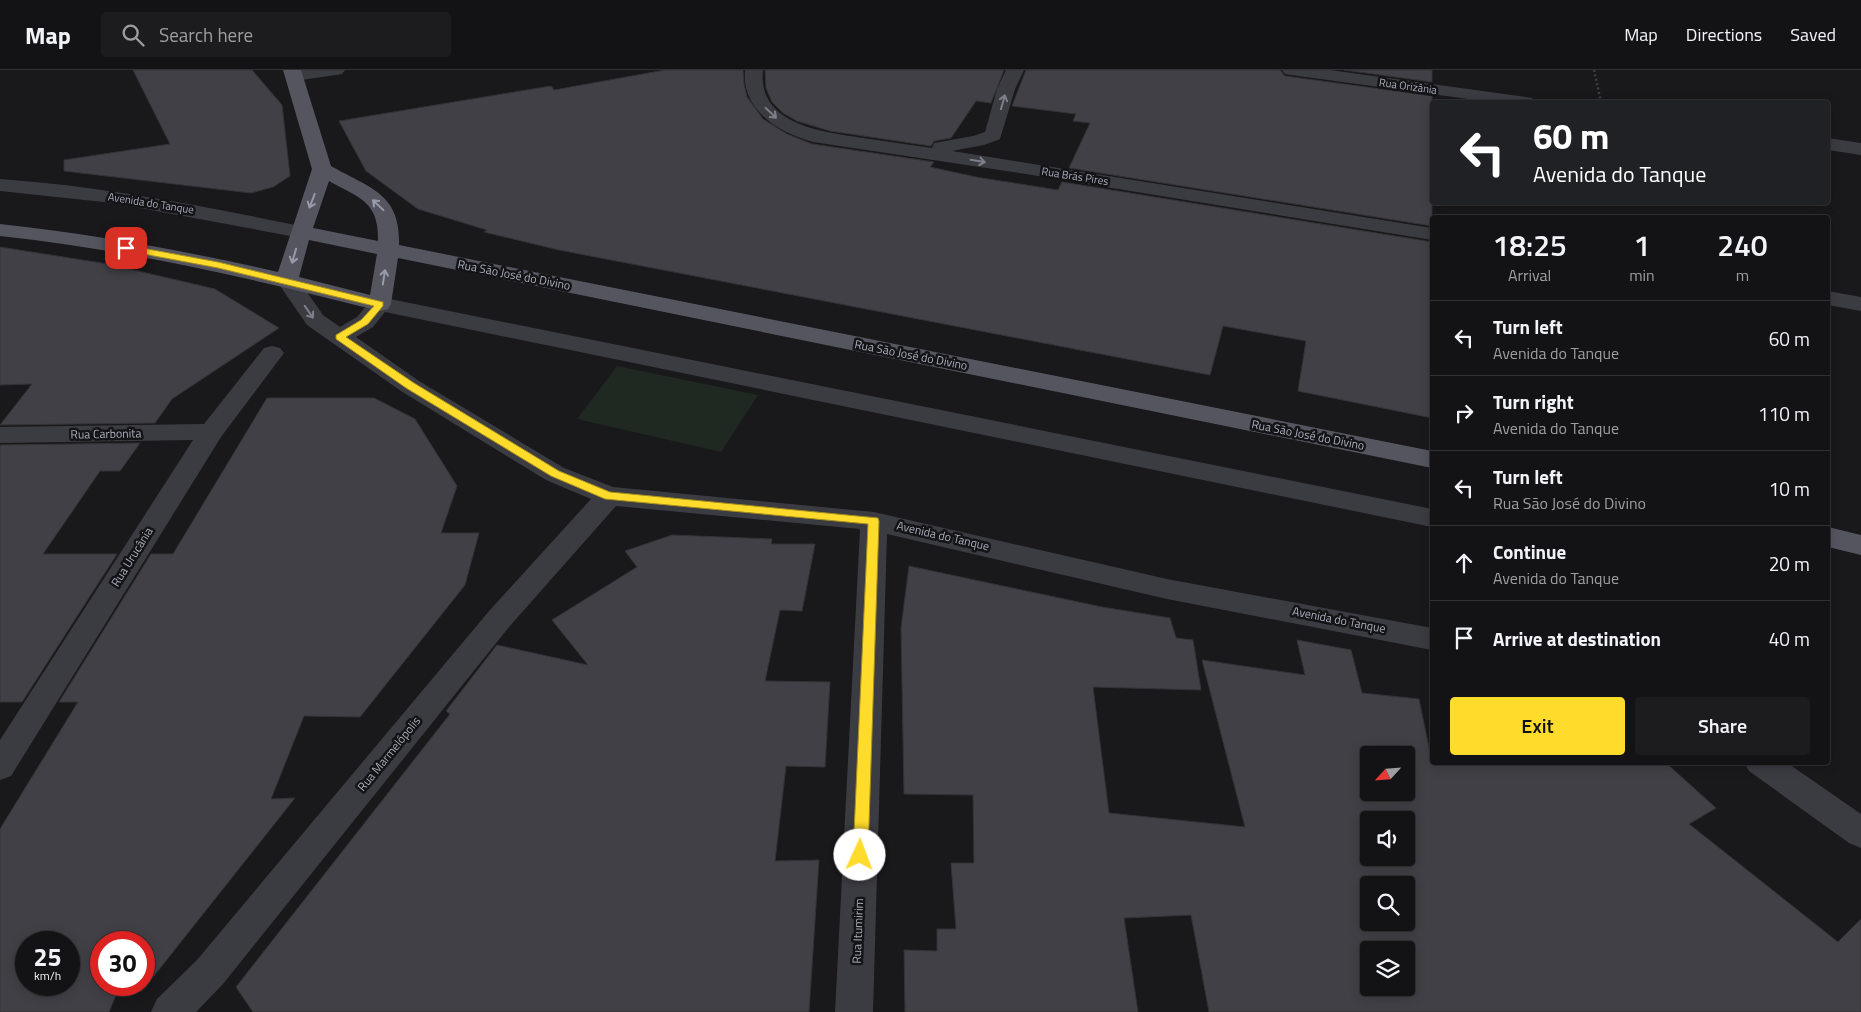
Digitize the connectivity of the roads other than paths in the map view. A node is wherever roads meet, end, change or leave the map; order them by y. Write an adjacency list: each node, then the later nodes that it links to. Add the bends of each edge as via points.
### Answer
1 (336, 70): 5 (street)
2 (754, 70): 9 (street, Rua Brás Pires, one-way to 9, via 755,90 766,109 784,124 813,136)
3 (1015, 70): 7 (street, one-way to 3)
4 (1291, 70): 6 (street, Rua Orizânia)
5 (293, 73): 12 (main road)
6 (1511, 100)
7 (993, 135): 9 (street, via 955,146); 11 (street)
8 (1830, 144): 10 (street)
9 (900, 149): 11 (street, Rua Brás Pires, one-way to 11)
10 (1861, 149)
11 (1026, 168): 16 (street, Rua Brás Pires)
12 (322, 169): 15 (main road, one-way to 15); 17 (main road, one-way to 12, via 386,213 381,206)
13 (0, 185): 15 (street, Avenida do Tanque, via 99,195)
14 (0, 230): 18 (main road, via 201,261)
15 (301, 232): 17 (main road, Rua São José do Divino); 18 (main road, one-way to 18)
16 (1430, 234)
17 (389, 250): 20 (main road, one-way to 17); 26 (main road, Rua São José do Divino)
18 (287, 280): 20 (main road); 22 (street, Avenida do Tanque, one-way to 22, via 314,320)
19 (1830, 298): 21 (street)
20 (380, 304): 22 (street, via 365,322); 29 (street)
21 (1861, 304)
22 (340, 337): 27 (street, Avenida do Tanque, via 410,386 555,474)
23 (272, 353): 24 (street, Rua Urucânia)
24 (211, 432): 25 (street, Rua Carbonita); 35 (street, Rua Urucânia)
25 (0, 435)
26 (1430, 460)
27 (609, 496): 30 (street, Avenida do Tanque); 37 (street, Rua Marmelópolis, via 500,619 210,972)
28 (1430, 499): 29 (street)
29 (1420, 516)
30 (874, 521): 33 (street, Avenida do Tanque, via 1167,588); 38 (street, Rua Itumirim)
31 (1830, 537): 32 (main road)
32 (1861, 544)
33 (1430, 638)
34 (1764, 765): 36 (street)
35 (0, 767)
36 (1861, 833)
37 (170, 1012)
38 (854, 1012)

